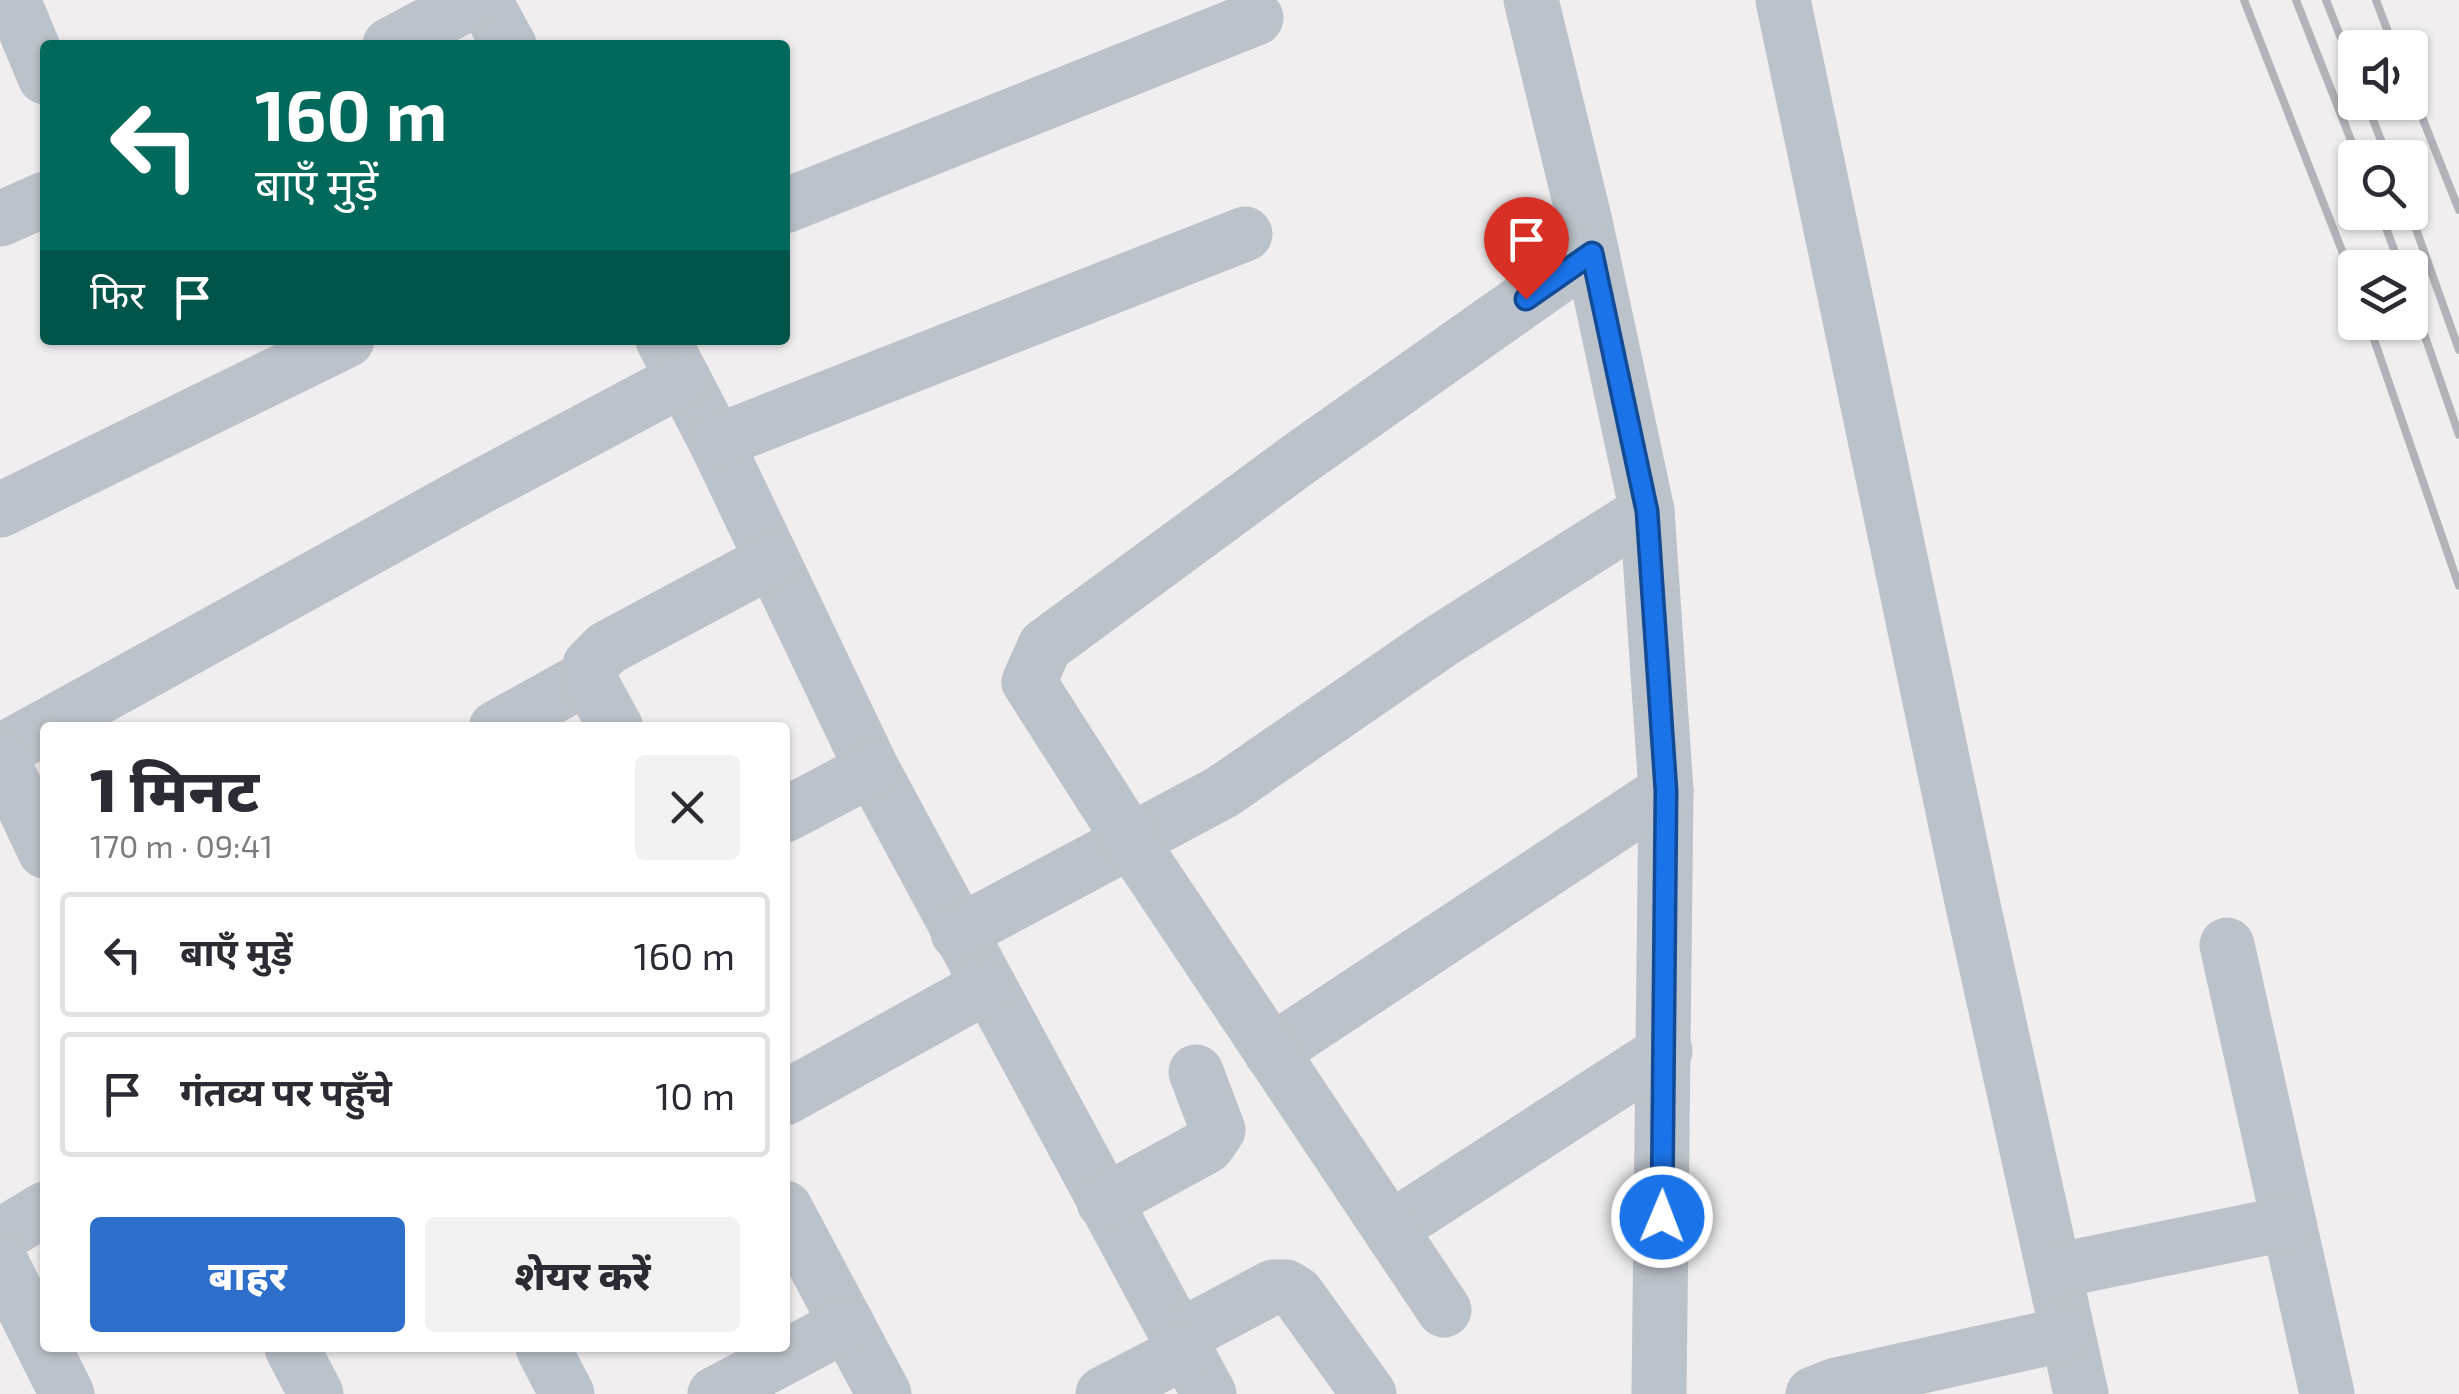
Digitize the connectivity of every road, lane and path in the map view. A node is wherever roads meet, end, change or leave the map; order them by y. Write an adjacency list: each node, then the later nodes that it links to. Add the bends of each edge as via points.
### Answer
1 (12, 0): 9 (street)
2 (474, 0): 7 (street)
3 (484, 0): 8 (street)
4 (1531, 0): 14 (street)
5 (1783, 0): 46 (street)
6 (1256, 18): 11 (street)
7 (399, 40)
8 (506, 40)
9 (40, 65)
10 (40, 202): 12 (street)
11 (790, 204)
12 (0, 219)
13 (1245, 234): 17 (street)
14 (1592, 253): 19 (street); 31 (street, via 1044,646 1029,682)
15 (337, 345): 18 (street)
16 (673, 360): 17 (street); 22 (street, via 476,488)
17 (716, 442): 20 (street)
18 (0, 510)
19 (1647, 511): 28 (street); 31 (street, via 1222,792)
20 (772, 560): 21 (street, via 608,648 590,665); 27 (street)
21 (588, 677): 23 (street); 24 (street)
22 (57, 722)
23 (507, 722)
24 (613, 722)
25 (40, 732): 26 (street)
26 (0, 754): 30 (street)
27 (872, 769): 29 (street); 32 (street)
28 (1666, 791): 35 (street); 36 (street)
29 (790, 812)
30 (40, 840)
31 (1130, 840): 32 (street); 35 (street)
32 (958, 933): 34 (street)
33 (2227, 945): 42 (street)
34 (987, 986): 38 (street); 39 (street)
35 (1271, 1052): 43 (street)
36 (1665, 1052): 43 (street); 61 (street)
37 (1196, 1072): 39 (street, via 1218,1130 1207,1146)
38 (790, 1095)
39 (1104, 1202): 53 (street)
40 (40, 1212): 44 (street)
41 (790, 1217): 48 (street)
42 (2289, 1222): 46 (street); 63 (street)
43 (1390, 1228): 47 (street)
44 (0, 1236)
45 (0, 1260): 50 (street)
46 (2055, 1271): 49 (street)
47 (1444, 1310)
48 (847, 1324): 57 (street); 58 (street)
49 (2066, 1334): 54 (street); 62 (street)
50 (40, 1339)
51 (47, 1352): 55 (street)
52 (545, 1352): 56 (street)
53 (1191, 1361): 59 (street); 60 (street, via 1273,1287 1286,1287)
54 (1829, 1391)
55 (68, 1394)
56 (567, 1394)
57 (715, 1394)
58 (884, 1394)
59 (1102, 1394)
60 (1369, 1394)
61 (1659, 1394)
62 (2081, 1394)
63 (2328, 1394)

